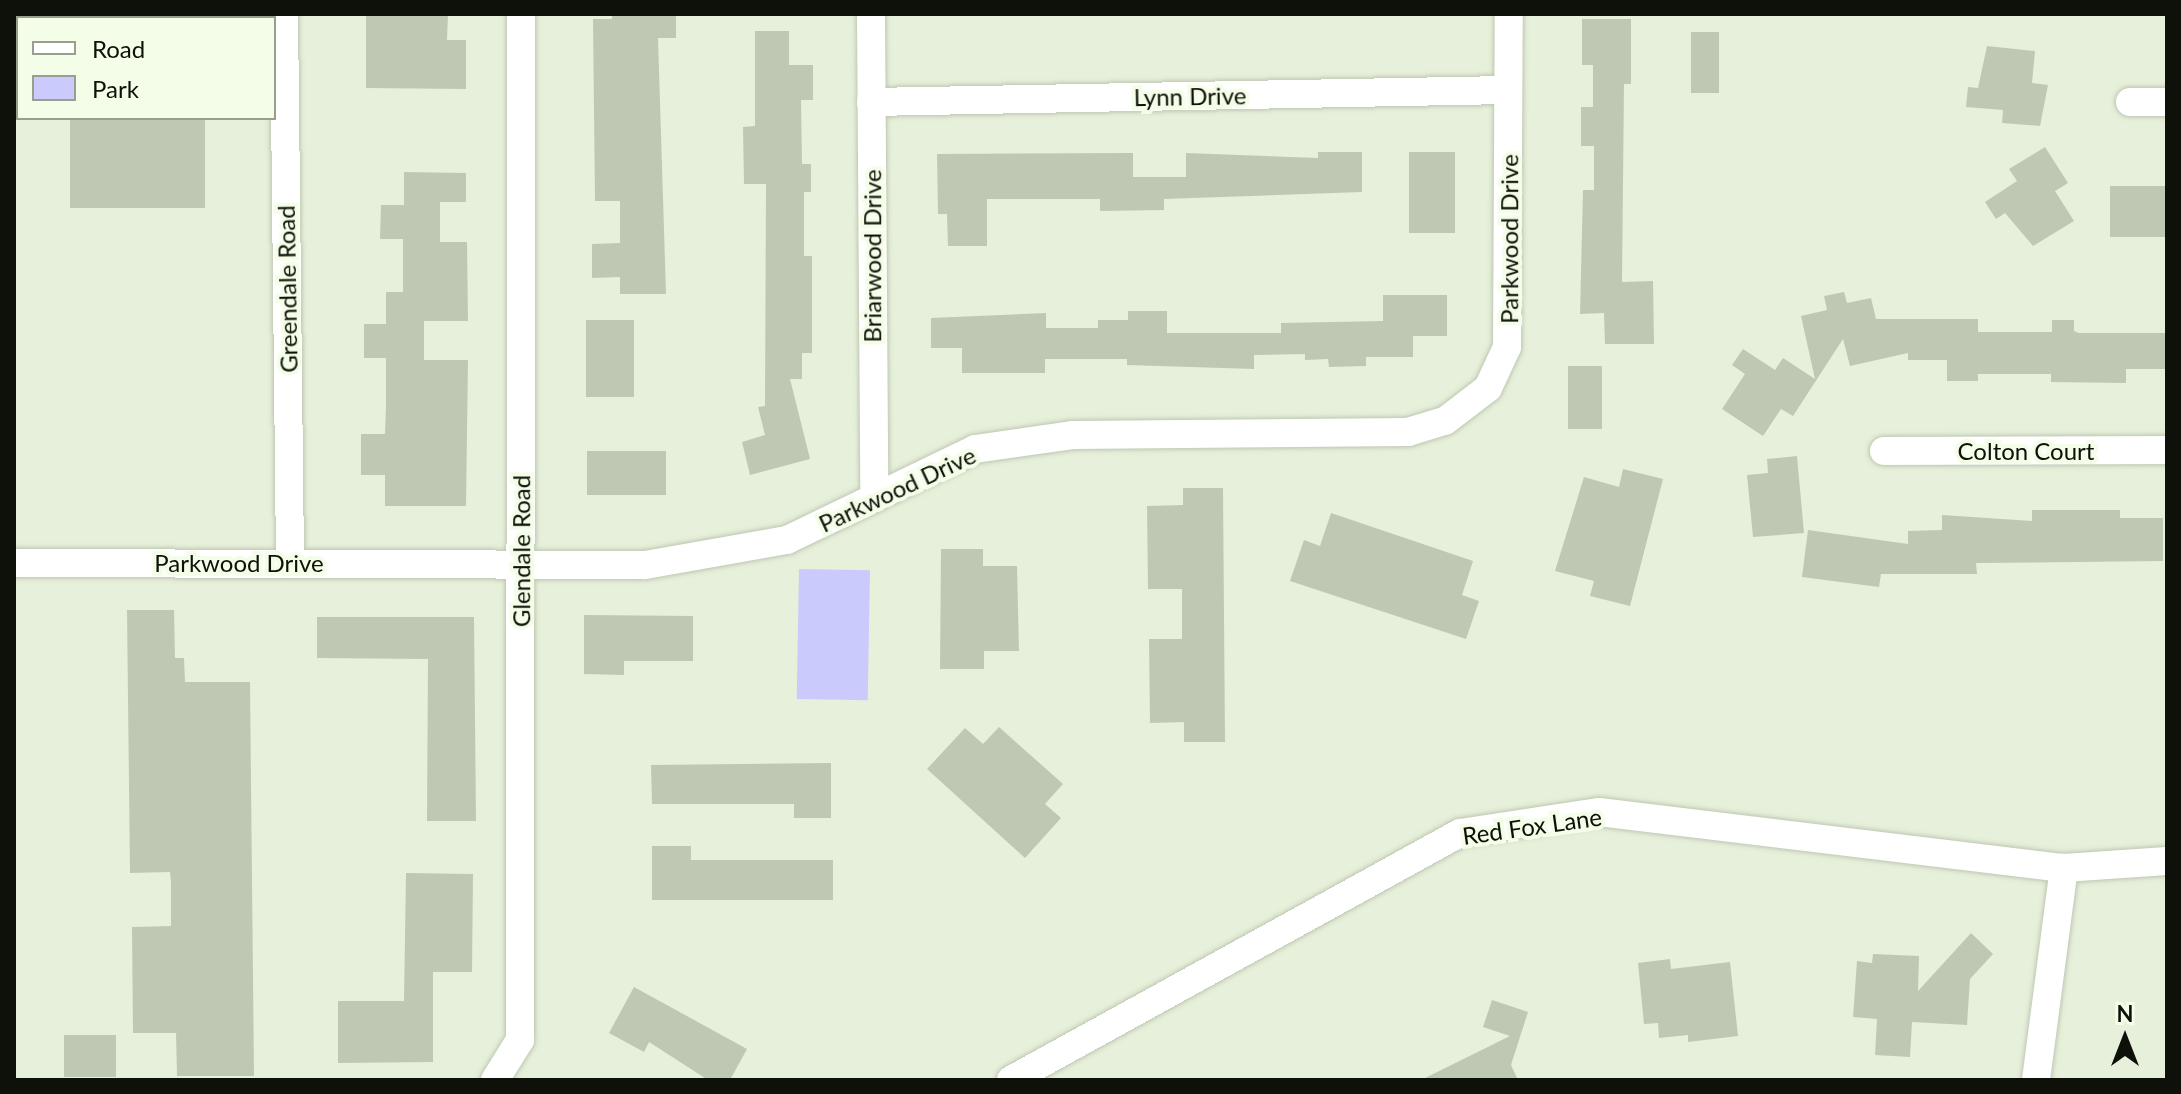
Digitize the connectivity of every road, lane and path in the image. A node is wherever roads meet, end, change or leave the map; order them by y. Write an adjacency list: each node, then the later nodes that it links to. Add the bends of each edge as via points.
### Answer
1 (284, 14): 13 (street, Greendale Road)
2 (521, 14): 14 (street, Glendale Road)
3 (871, 14): 6 (street, Briarwood Drive)
4 (1509, 14): 5 (street, Parkwood Drive)
5 (1508, 90): 6 (street, Lynn Drive); 11 (street, Parkwood Drive, via 1511,318 1501,365 1468,407 1408,432 1072,435 975,449)
6 (871, 102): 11 (street, Briarwood Drive)
7 (2130, 102): 8 (street)
8 (2167, 102)
9 (2167, 450): 10 (street, Colton Court)
10 (1884, 451)
11 (874, 498): 14 (street, Parkwood Drive, via 787,540 645,565)
12 (14, 563): 13 (street, Parkwood Drive)
13 (290, 563): 14 (street, Parkwood Drive)
14 (521, 563): 17 (street, Glendale Road, via 520,1040)
15 (2167, 861): 16 (street, Red Fox Lane)
16 (2064, 868): 18 (street, Red Fox Lane, via 1599,812 1460,833); 19 (street)
17 (495, 1080)
18 (1011, 1080)
19 (2036, 1080)

